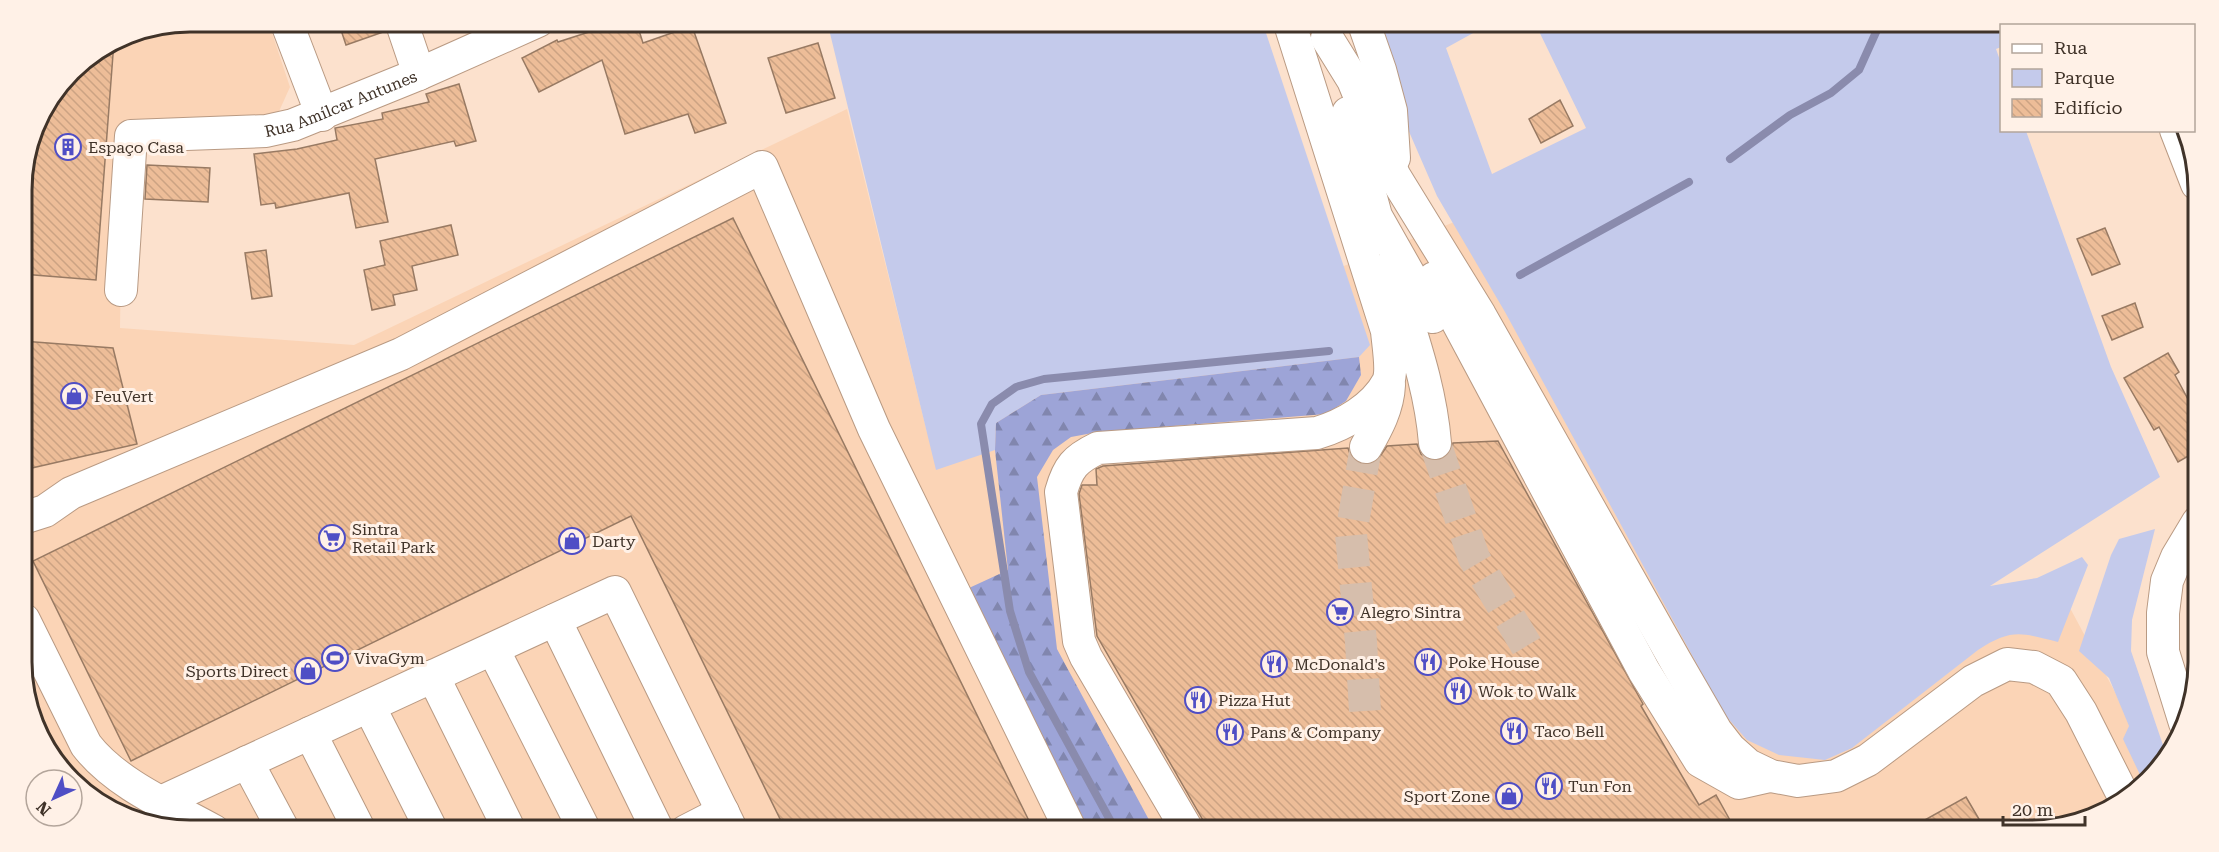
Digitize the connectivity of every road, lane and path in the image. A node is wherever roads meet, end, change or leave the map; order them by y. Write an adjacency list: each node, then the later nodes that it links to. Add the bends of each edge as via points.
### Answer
1 (290, 32): 9 (street)
2 (405, 32): 8 (street)
3 (513, 32): 8 (street, Rua Amílcar Antunes)
4 (1293, 32): 13 (street, via 1387,331)
5 (1325, 32): 11 (street)
6 (1326, 32): 10 (street, via 1353,80)
7 (1367, 32): 10 (street, via 1391,111)
8 (419, 74): 9 (street, Rua Amílcar Antunes)
9 (322, 115): 12 (street, Rua Amílcar Antunes, via 266,131 131,136)
10 (1395, 177): 29 (street, via 1480,315 1716,731 1748,765 1771,776 1798,781 1836,776 1868,760 1973,681 2007,664 2034,667 2061,681)
11 (1376, 216): 14 (street, via 1424,374); 20 (street, via 1551,524 1579,575)
12 (121, 290)
13 (1389, 381): 15 (street, via 1382,416); 40 (street, via 1356,415 1317,433 1098,448 1080,457 1066,473 1061,492 1079,641)
14 (1435, 443)
15 (1366, 447)
16 (71, 493): 17 (street); 18 (street); 39 (street, via 400,354 762,167 874,429)
17 (32, 494)
18 (32, 515)
19 (2188, 539): 26 (street, via 2167,581 2163,613 2163,652)
20 (1577, 580)
21 (555, 620): 23 (street); 37 (street); 38 (street, via 615,592)
22 (32, 636): 30 (street, via 86,745 114,772)
23 (493, 649): 24 (street); 36 (street)
24 (434, 676): 25 (street); 35 (street)
25 (369, 706): 27 (street); 34 (street)
26 (2181, 708)
27 (310, 733): 28 (street); 33 (street)
28 (247, 762): 30 (street); 32 (street)
29 (2122, 791)
30 (161, 802): 31 (street)
31 (194, 820)
32 (278, 820)
33 (354, 820)
34 (426, 820)
35 (505, 820)
36 (579, 820)
37 (653, 820)
38 (726, 820)
39 (1066, 820)
40 (1182, 820)

